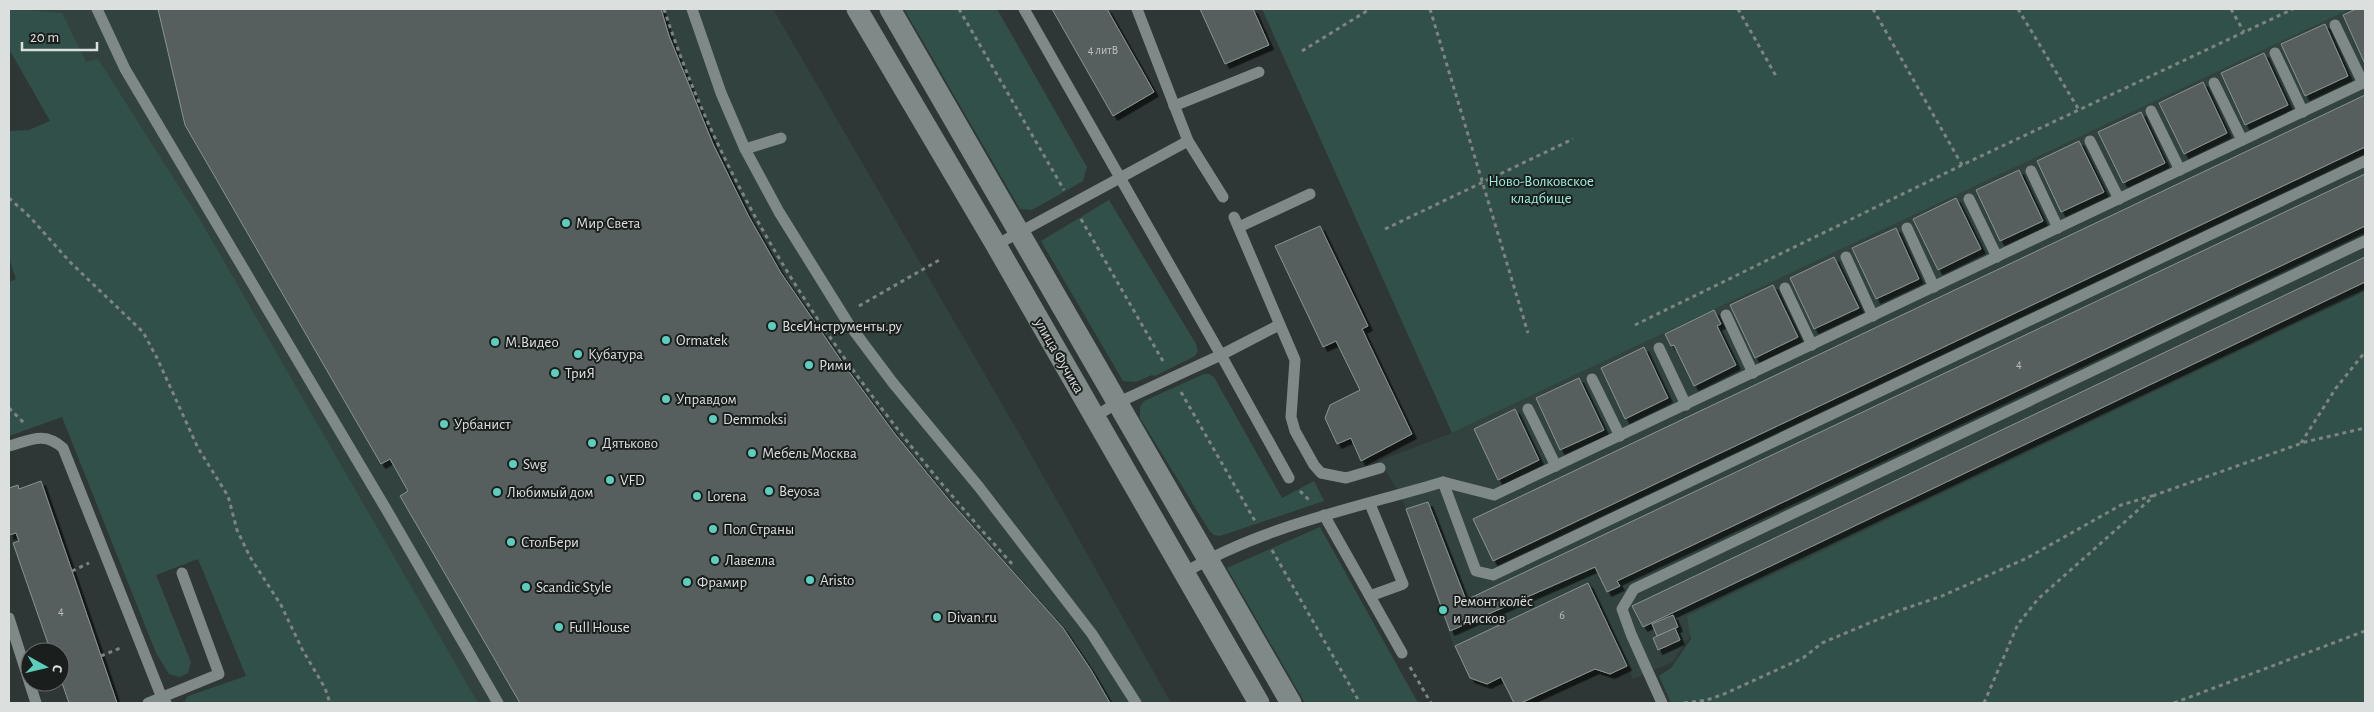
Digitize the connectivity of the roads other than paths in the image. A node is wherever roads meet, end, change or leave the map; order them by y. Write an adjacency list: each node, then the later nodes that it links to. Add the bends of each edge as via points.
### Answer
1 (97, 9): 66 (lane, via 126,69)
2 (692, 9): 19 (lane, via 721,93)
3 (858, 9): 32 (street, улица Фучика)
4 (890, 9): 30 (street, улица Фучика)
5 (1024, 9): 23 (lane)
6 (1137, 9): 12 (lane)
7 (2335, 25): 11 (lane)
8 (2275, 53): 14 (lane)
9 (1259, 72): 12 (lane)
10 (2214, 82): 16 (lane)
11 (2364, 82): 14 (lane)
12 (1174, 106): 17 (lane)
13 (2151, 111): 22 (lane)
14 (2303, 112): 16 (lane)
15 (781, 138): 19 (lane)
16 (2242, 140): 22 (lane)
17 (1188, 141): 23 (lane); 25 (lane)
18 (2090, 141): 27 (lane)
19 (745, 149): 67 (lane, via 778,212 848,323 1092,634)
20 (2365, 161): 54 (lane, via 1493,575 1476,571)
21 (2031, 170): 29 (lane)
22 (2180, 170): 27 (lane)
23 (1120, 178): 30 (lane); 42 (lane)
24 (1310, 194): 39 (lane, via 1236,222)
25 (1223, 197)
26 (1969, 199): 34 (lane)
27 (2119, 199): 29 (lane)
28 (1907, 228): 35 (lane)
29 (2058, 228): 34 (lane)
30 (1019, 232): 32 (lane); 45 (street, улица Фучика)
31 (2365, 241): 70 (lane, via 1634,590 1622,608)
32 (996, 244): 48 (street, улица Фучика)
33 (1846, 257): 38 (lane)
34 (1997, 257): 35 (lane)
35 (1934, 286): 38 (lane)
36 (1785, 288): 40 (lane)
37 (1726, 315): 43 (lane)
38 (1873, 316): 40 (lane)
39 (1279, 325): 42 (lane); 52 (lane, via 1295,360 1291,418 1314,465 1321,473 1346,478)
40 (1812, 345): 43 (lane)
41 (1659, 348): 46 (lane)
42 (1221, 355): 45 (lane); 53 (lane)
43 (1753, 373): 46 (lane)
44 (1592, 379): 49 (lane)
45 (1117, 403): 48 (lane); 57 (street, улица Фучика)
46 (1686, 405): 49 (lane)
47 (1528, 409): 51 (lane)
48 (1094, 417): 59 (street, улица Фучика)
49 (1620, 436): 51 (lane)
50 (9, 446): 63 (lane, via 43,437 54,440 62,448)
51 (1556, 466): 54 (lane, via 1494,495)
52 (1380, 468)
53 (1289, 478)
54 (1443, 482): 55 (lane)
55 (1370, 504): 56 (lane); 60 (lane, via 1403,584)
56 (1324, 515): 57 (lane, via 1264,535); 60 (lane)
57 (1208, 559): 59 (lane); 69 (street, улица Фучика)
58 (182, 572): 63 (lane, via 219,674 178,689)
59 (1184, 574): 68 (street, улица Фучика)
60 (1370, 596): 62 (lane)
61 (9, 618): 64 (lane)
62 (1402, 653)
63 (164, 701): 65 (lane)
64 (36, 703)
65 (148, 703)
66 (498, 703)
67 (1136, 703)
68 (1259, 703)
69 (1291, 703)
70 (1662, 703)

